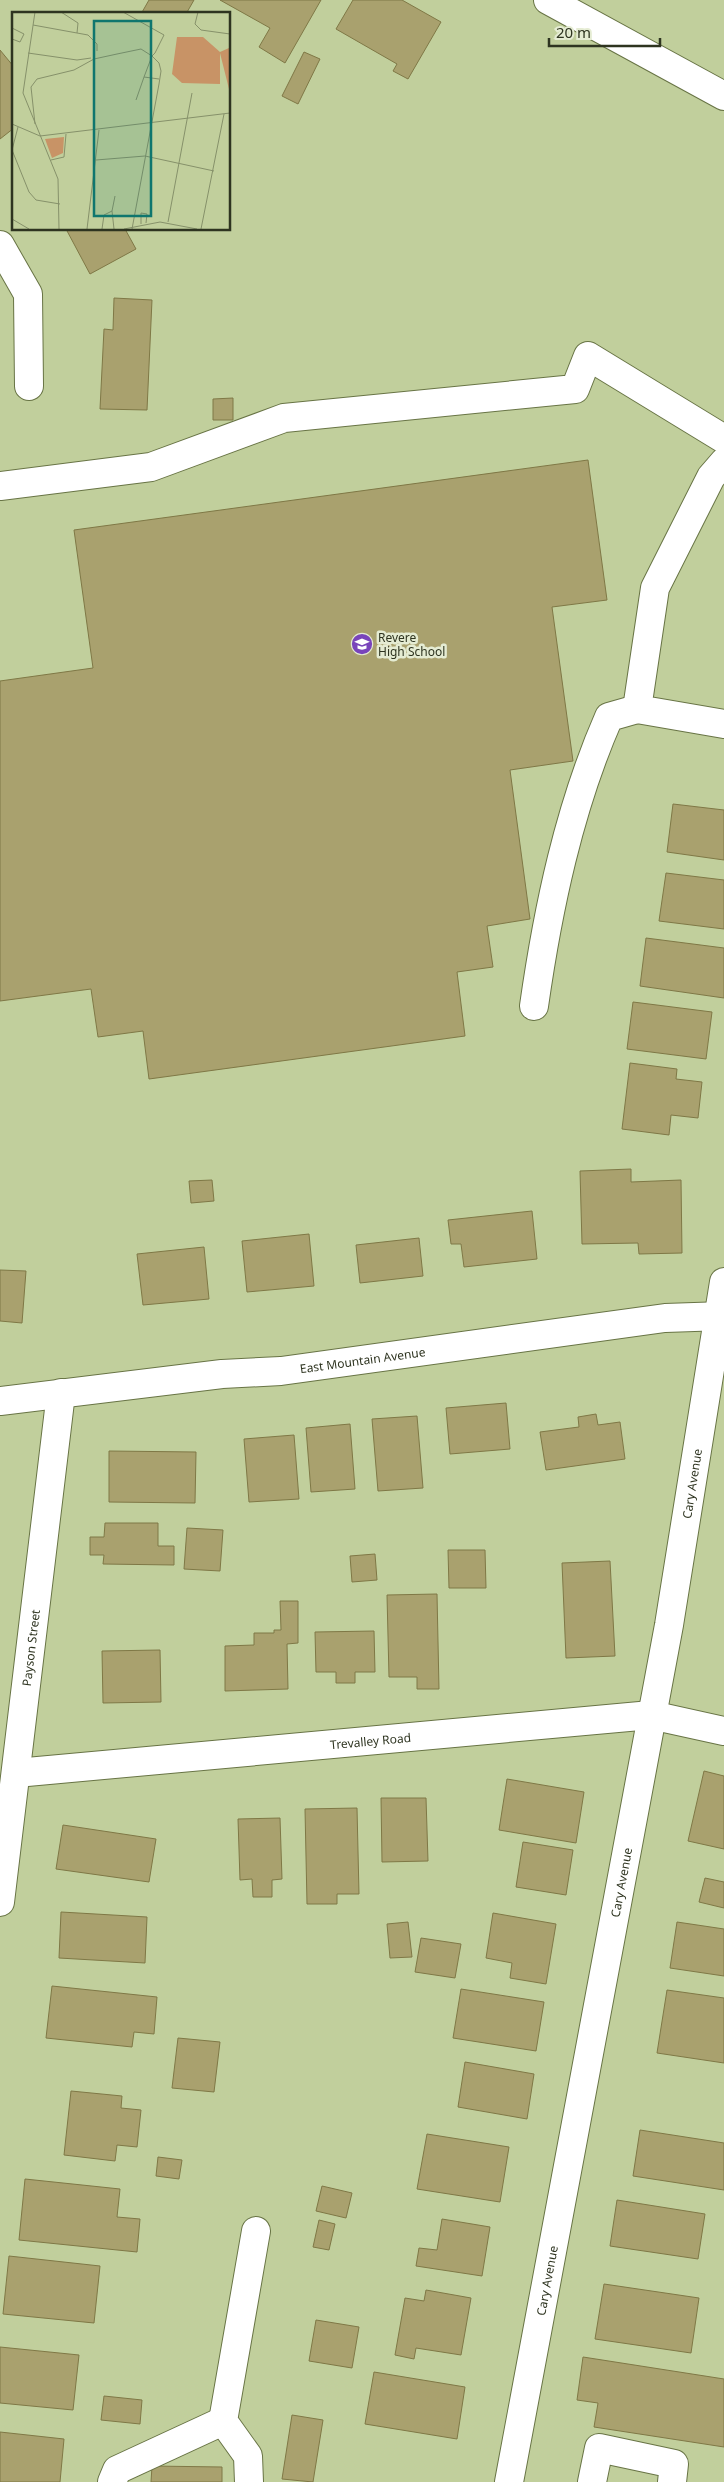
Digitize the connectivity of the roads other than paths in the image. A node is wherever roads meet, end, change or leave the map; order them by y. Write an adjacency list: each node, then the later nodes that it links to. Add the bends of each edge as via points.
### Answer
1 (548, 0): 2 (street)
2 (724, 96)
3 (0, 245): 4 (street, via 28,294)
4 (29, 386)
5 (724, 439): 7 (street, via 588,356 575,389 284,418 151,467)
6 (724, 462): 8 (street, via 711,477 655,588)
7 (0, 486)
8 (637, 709): 9 (street); 10 (street, via 609,717 594,750 570,828 544,935)
9 (724, 724)
10 (534, 1006)
11 (724, 1282): 12 (street, Cary Avenue)
12 (721, 1316): 13 (street, East Mountain Avenue, via 665,1318 281,1371 222,1374); 15 (street, Cary Avenue)
13 (61, 1393): 14 (street, East Mountain Avenue); 17 (street, Payson Street)
14 (0, 1401)
15 (651, 1715): 16 (street, Trevalley Road); 17 (street, Trevalley Road); 23 (street, Cary Avenue)
16 (724, 1731)
17 (16, 1772): 18 (street, Payson Street)
18 (0, 1902)
19 (256, 2230): 20 (street)
20 (223, 2421): 21 (street, via 117,2470); 22 (street, via 248,2456)
21 (112, 2482)
22 (249, 2482)
23 (509, 2482)
24 (592, 2482): 25 (street, via 599,2448 674,2464)
25 (672, 2482)

